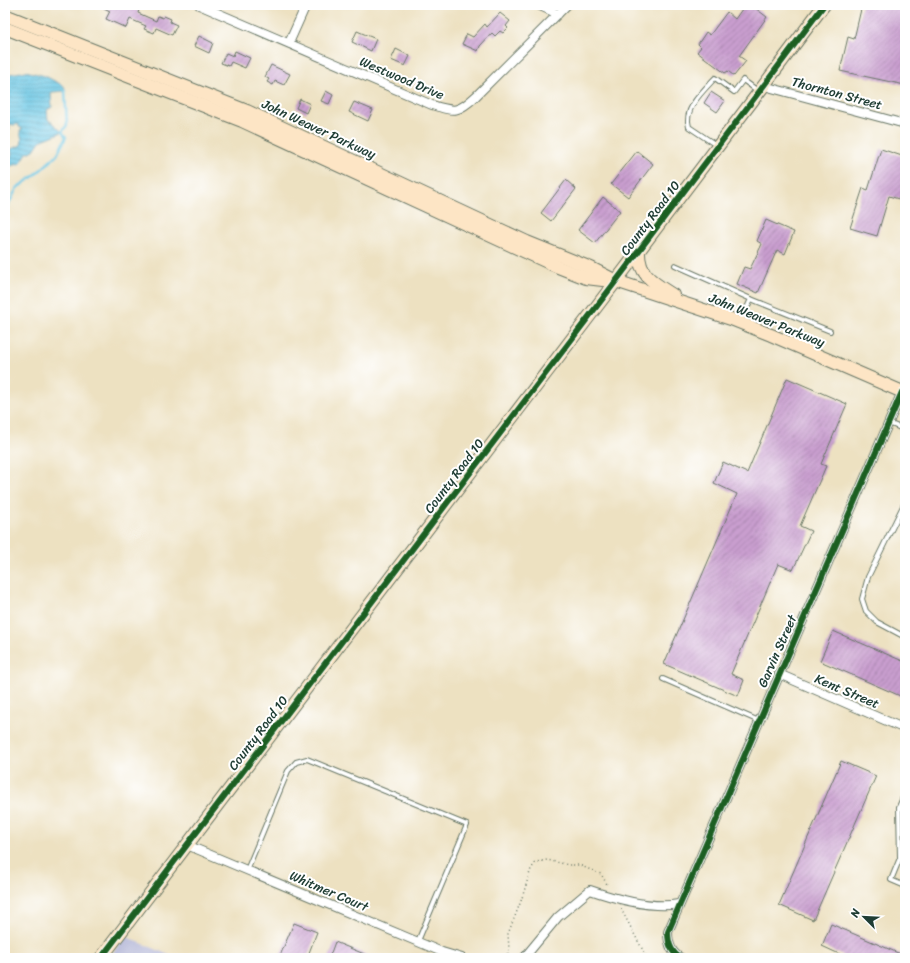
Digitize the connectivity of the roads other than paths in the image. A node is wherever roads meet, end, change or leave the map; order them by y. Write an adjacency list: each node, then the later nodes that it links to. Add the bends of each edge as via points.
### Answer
1 (199, 5): 9 (street, Westwood Drive)
2 (306, 5): 9 (street)
3 (538, 5): 6 (street)
4 (567, 5): 6 (street, Westwood Drive)
5 (824, 5): 10 (main road, County Road 10)
6 (558, 14): 9 (street, Westwood Drive, via 476,96 456,110 432,105)
7 (5, 15): 15 (main road, John Weaver Parkway, via 247,111)
8 (5, 28): 15 (main road, John Weaver Parkway, via 242,122 558,267 586,278)
9 (289, 43)
10 (762, 89): 11 (street, Thornton Street); 12 (main road, County Road 10); 12 (lane, via 743,80 734,92 714,78 701,94 689,114 689,127)
11 (905, 124)
12 (718, 146): 13 (main road, County Road 10)
13 (639, 251): 15 (main road, County Road 10); 17 (main road, via 640,266 644,273)
14 (675, 265): 16 (lane)
15 (616, 281): 17 (main road, John Weaver Parkway); 30 (main road, County Road 10)
16 (751, 299): 18 (lane); 19 (lane)
17 (685, 304): 18 (main road, John Weaver Parkway)
18 (740, 323): 20 (main road, John Weaver Parkway)
19 (830, 331)
20 (904, 392): 21 (street, Garvin Street)
21 (888, 423): 22 (lane); 25 (street, Garvin Street)
22 (905, 430)
23 (905, 502): 24 (lane, via 868,578 862,599 866,611 878,622)
24 (905, 637)
25 (779, 674): 27 (street, Garvin Street); 28 (street, Kent Street)
26 (663, 679): 27 (lane)
27 (758, 721): 33 (street, Garvin Street)
28 (905, 729)
29 (905, 793): 32 (lane, via 899,807 900,858 891,880)
30 (187, 844): 31 (street, Whitmer Court); 35 (main road, County Road 10)
31 (247, 870): 34 (street, Whitmer Court); 34 (lane, via 288,771 296,762 307,758 466,825)
32 (905, 886)
33 (679, 904): 38 (street, via 648,905 590,890 558,917); 39 (street, Garvin Street, via 668,932 669,944)
34 (418, 942): 37 (street, Whitmer Court)
35 (103, 955): 36 (lane)
36 (117, 958)
37 (462, 958)
38 (524, 958)
39 (681, 958)

